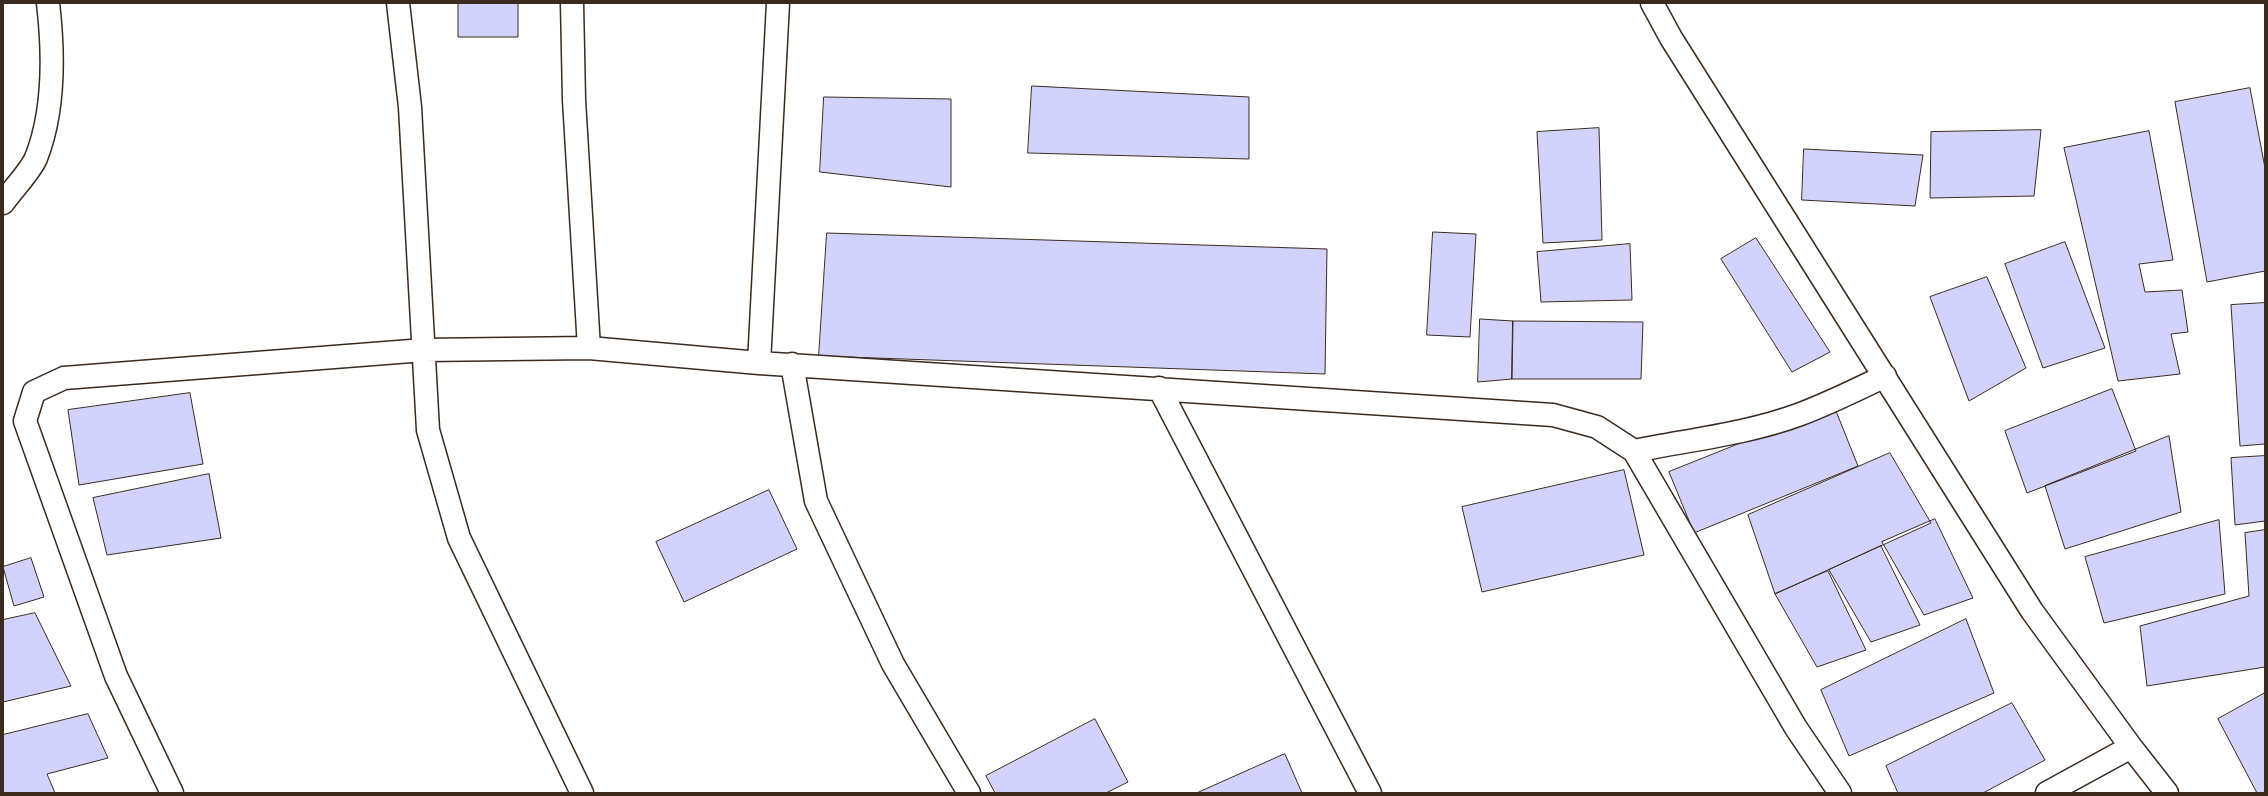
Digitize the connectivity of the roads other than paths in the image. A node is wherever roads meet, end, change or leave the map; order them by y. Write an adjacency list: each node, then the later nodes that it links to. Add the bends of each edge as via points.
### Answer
1 (48, 3): 6 (street, via 53,42 45,124 35,159)
2 (398, 3): 8 (street, via 410,107)
3 (572, 3): 7 (street, via 574,100)
4 (778, 3): 9 (street)
5 (1652, 3): 11 (street, via 1671,38)
6 (3, 203)
7 (589, 348): 8 (street); 9 (street)
8 (424, 350): 15 (street, via 64,378 34,392 25,421 116,676); 16 (street, via 428,430 460,538)
9 (759, 363): 10 (street)
10 (792, 364): 12 (street); 17 (street, via 816,501 893,664)
11 (1885, 376): 13 (street, via 1797,416); 14 (street, via 2032,611)
12 (1159, 388): 13 (street, via 1554,415 1598,427); 18 (street)
13 (1634, 451): 19 (street, via 1796,728)
14 (2131, 747): 20 (street); 21 (street)
15 (172, 793)
16 (582, 793)
17 (969, 793)
18 (1370, 793)
19 (1840, 793)
20 (2047, 793)
21 (2167, 793)

